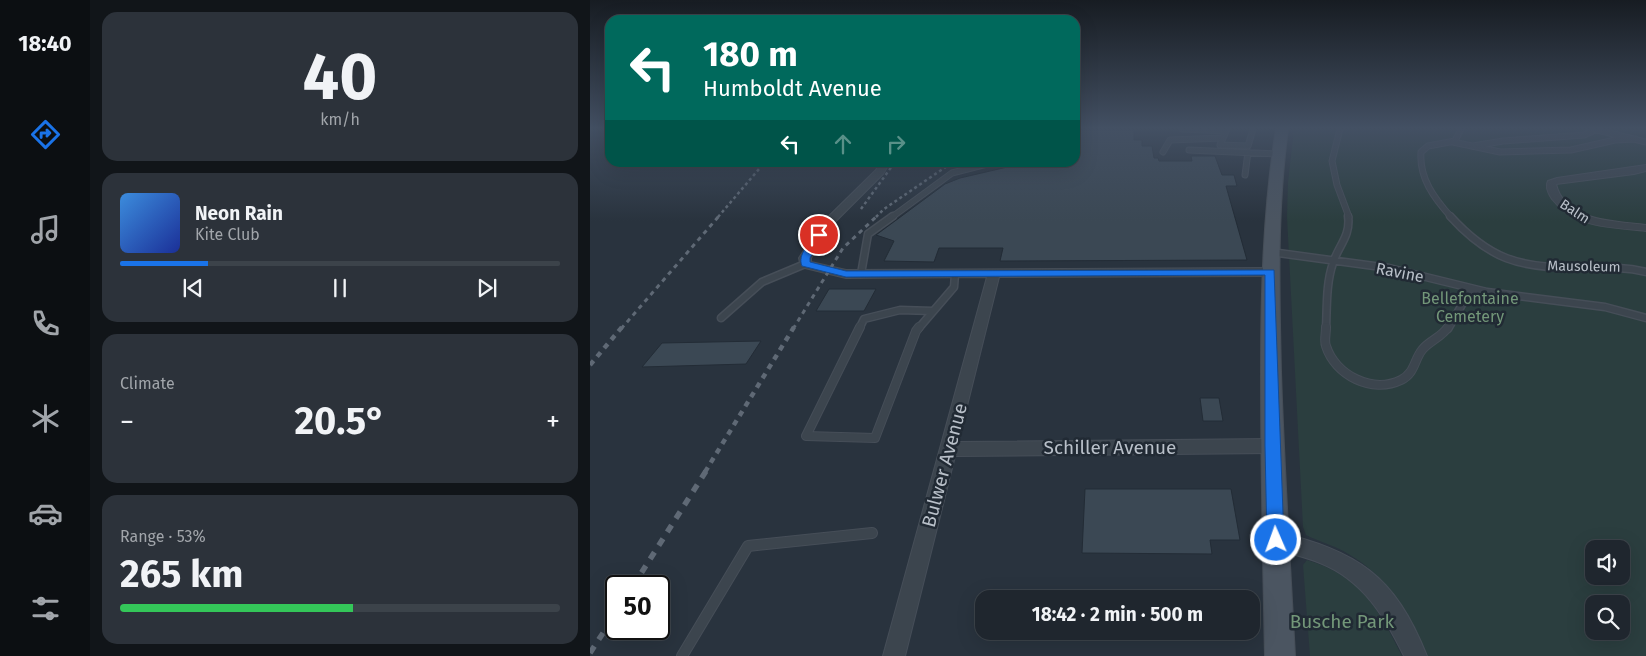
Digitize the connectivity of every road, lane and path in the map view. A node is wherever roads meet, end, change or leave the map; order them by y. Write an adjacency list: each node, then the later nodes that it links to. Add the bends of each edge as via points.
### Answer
1 (1247, 160): 8 (lane)
2 (1277, 160): 11 (main road)
3 (1332, 160): 10 (lane, via 1349,218 1345,241)
4 (1419, 160): 13 (lane, Mausoleum, via 1429,189 1441,206 1465,233 1484,248 1544,267 1626,266)
5 (883, 167): 12 (street, via 827,224 805,258)
6 (975, 167): 14 (lane, via 952,173 868,234)
7 (1646, 168): 9 (street, Balm, via 1551,183 1555,198 1583,220)
8 (1245, 175)
9 (1646, 228)
10 (1333, 261): 11 (lane, Ravine); 17 (lane, Ravine, via 1389,268); 17 (lane, via 1325,344 1330,357 1342,371 1360,382 1381,385 1401,380 1415,367 1422,350 1447,330)
11 (1270, 262): 16 (street); 21 (main road)
12 (805, 264): 14 (street, via 846,274); 19 (lane, via 762,282)
13 (1646, 272)
14 (860, 274): 15 (street)
15 (955, 274): 16 (street); 18 (lane, via 954,287)
16 (994, 274): 22 (street, Bulwer Avenue)
17 (1471, 289): 20 (lane, Ravine, via 1605,307)
18 (933, 312): 18 (lane, via 916,331 875,438 806,436 864,319 900,310)
19 (721, 318)
20 (1646, 318)
21 (1272, 446): 22 (street, Schiller Avenue); 24 (main road)
22 (948, 449): 26 (street, Bulwer Avenue)
23 (872, 533): 25 (lane, via 748,546)
24 (1276, 540): 27 (main road); 28 (street, via 1326,555 1350,566 1372,583 1389,605)
25 (682, 656)
26 (894, 656)
27 (1280, 656)
28 (1416, 656)

